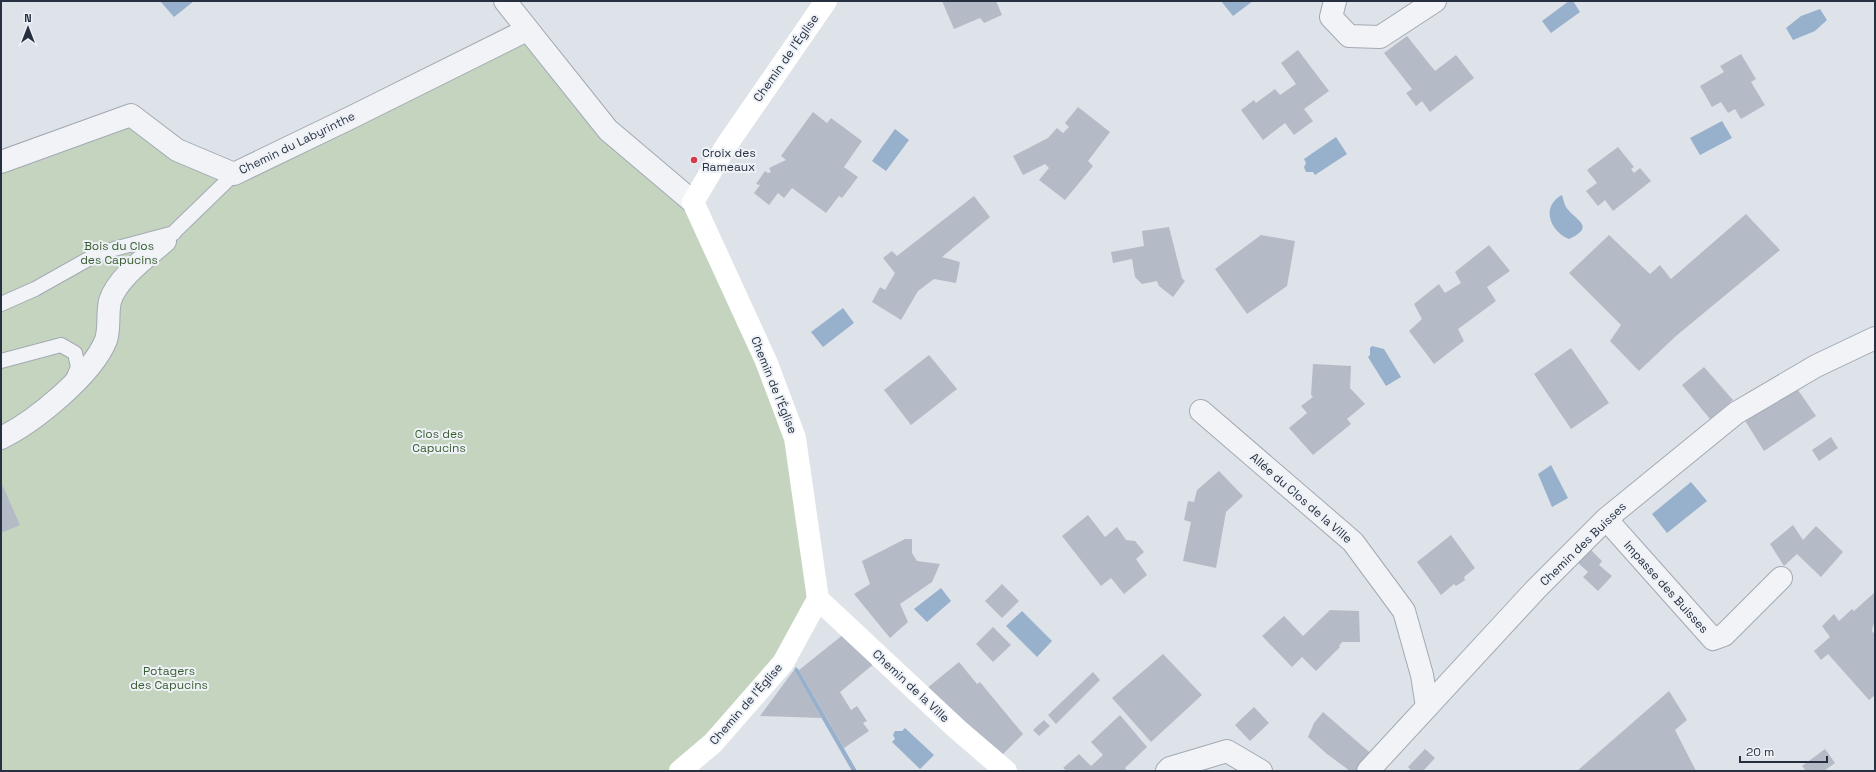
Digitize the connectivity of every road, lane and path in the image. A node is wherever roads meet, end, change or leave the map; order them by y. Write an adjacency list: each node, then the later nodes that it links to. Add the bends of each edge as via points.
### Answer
1 (505, 1): 5 (street)
2 (826, 1): 8 (street, Chemin de l'Église, via 726,146)
3 (1334, 1): 4 (street, via 1331,17 1349,36 1380,37)
4 (1434, 1)
5 (527, 30): 7 (street, Chemin du Labyrinthe); 8 (street, via 608,130)
6 (1, 162): 7 (street, Chemin du Labyrinthe, via 131,115 177,150)
7 (234, 174): 9 (lane)
8 (693, 202): 18 (street, Chemin de l'Église, via 766,361 795,438)
9 (170, 237): 10 (lane, via 114,249 92,257 35,289); 13 (street, via 126,275 110,300 106,339 90,367)
10 (1, 304)
11 (1875, 338): 16 (street, Chemin des Buisses, via 1816,366 1736,413)
12 (1, 361): 13 (lane, via 61,345 75,353 77,360 78,367)
13 (70, 386): 15 (street, via 53,402)
14 (1201, 411): 19 (street, Allée du Clos de la Ville, via 1353,542 1404,611 1422,675)
15 (1, 438)
16 (1606, 519): 17 (street, Impasse des Buisses, via 1713,639 1724,635); 19 (street, Chemin des Buisses, via 1536,589)
17 (1781, 578)
18 (818, 599): 20 (street, Chemin de l'Église, via 783,663 713,743); 21 (street, Chemin de la Ville, via 956,729)
19 (1427, 707): 24 (street, Chemin des Buisses)
20 (680, 771)
21 (1006, 771)
22 (1167, 771): 23 (street, via 1227,751)
23 (1261, 771)
24 (1368, 771)

